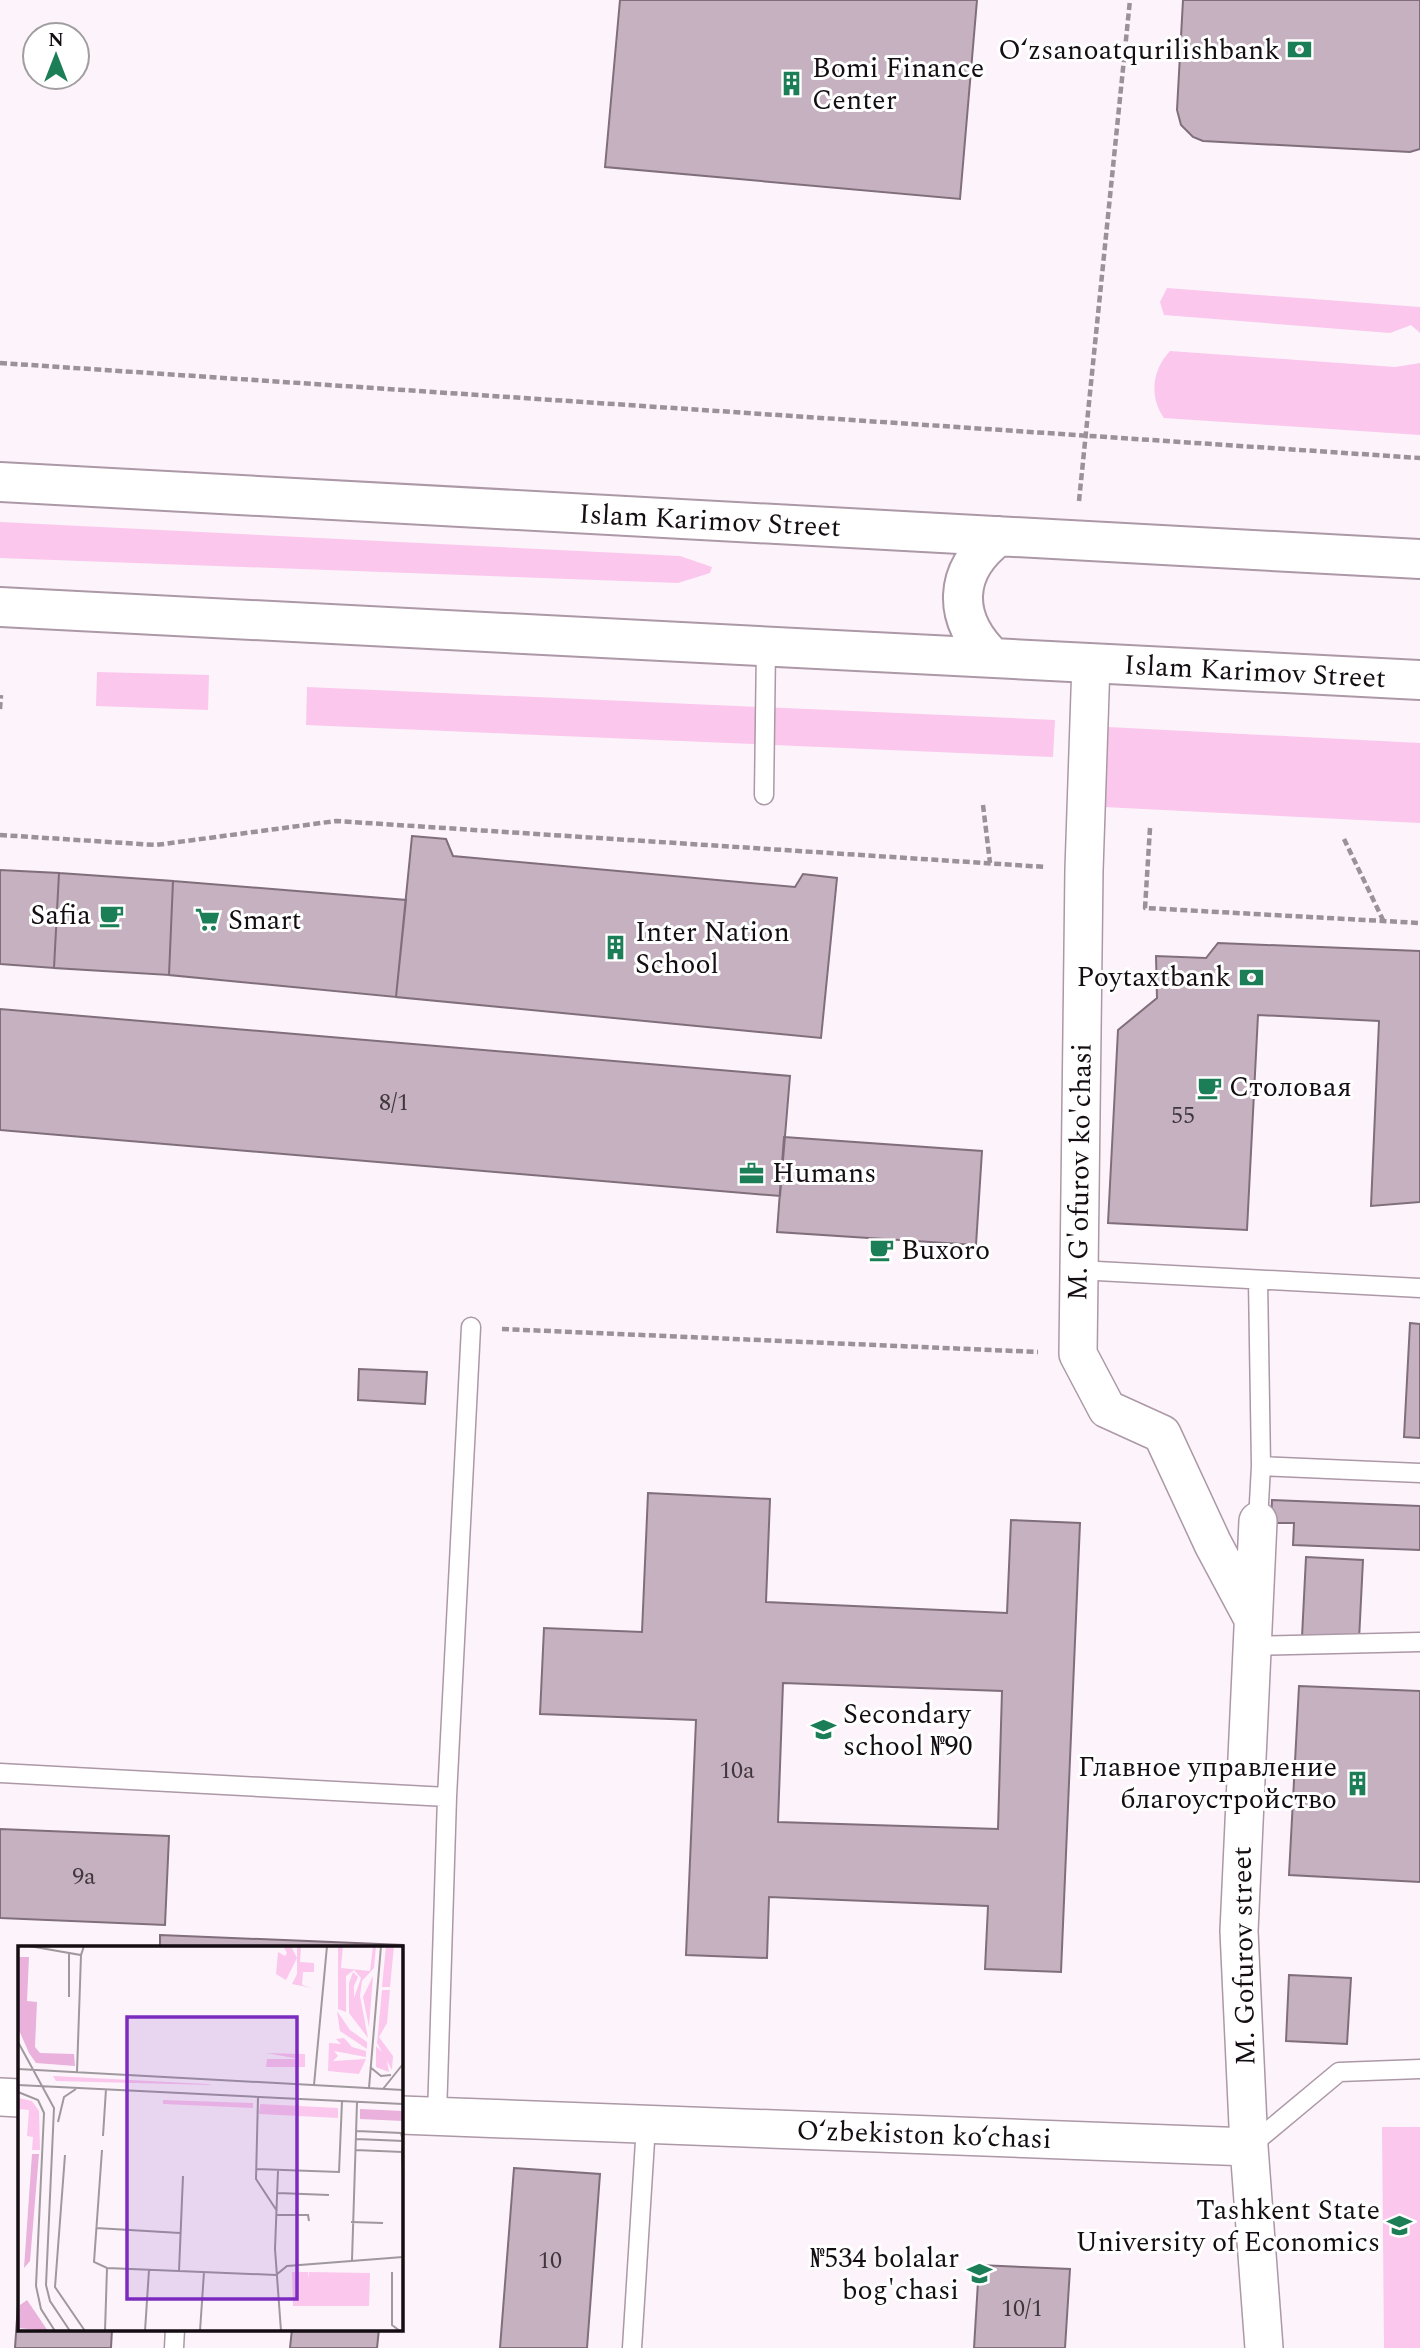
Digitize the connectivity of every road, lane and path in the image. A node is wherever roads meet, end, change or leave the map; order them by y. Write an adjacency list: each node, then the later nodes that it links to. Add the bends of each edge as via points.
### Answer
1 (1130, 0): 3 (path)
2 (0, 363): 3 (path)
3 (1084, 434): 4 (path); 7 (path)
4 (1420, 458)
5 (0, 482): 6 (main road, Islam Karimov Street)
6 (999, 536): 7 (main road, Islam Karimov Street); 11 (main road, via 974,561 965,577 963,596 970,629)
7 (1077, 541): 8 (main road, Islam Karimov Street)
8 (1420, 559)
9 (0, 607): 10 (main road, Islam Karimov Street)
10 (765, 647): 11 (main road, Islam Karimov Street); 16 (lane)
11 (993, 658): 12 (main road, Islam Karimov Street)
12 (1091, 663): 13 (main road, Islam Karimov Street); 22 (street, M. G'ofurov ko'chasi)
13 (1420, 680)
14 (1, 695): 15 (path)
15 (0, 709)
16 (764, 795)
17 (983, 805): 21 (path)
18 (1150, 828): 23 (path, via 1145,908)
19 (0, 835): 21 (path, via 156,845 336,821)
20 (1344, 839): 23 (path)
21 (990, 863): 22 (path)
22 (1084, 870): 25 (street, M. G'ofurov ko'chasi)
23 (1384, 922): 24 (path)
24 (1420, 923)
25 (1078, 1270): 26 (lane); 29 (street, M. G'ofurov ko'chasi)
26 (1258, 1280): 27 (lane); 30 (lane)
27 (1420, 1288)
28 (471, 1327): 29 (path); 36 (lane)
29 (1078, 1354): 33 (street, M. G'ofurov ko'chasi, via 1107,1409 1162,1434)
30 (1261, 1466): 31 (lane); 32 (lane)
31 (1420, 1473)
32 (1258, 1521): 33 (street, M. Gofurov street)
33 (1251, 1632): 34 (lane); 43 (street, M. Gofurov street, via 1239,1931)
34 (1420, 1642)
35 (0, 1773): 36 (lane)
36 (447, 1797): 41 (lane)
37 (1420, 2069): 43 (lane, via 1339,2072)
38 (0, 2098): 39 (street)
39 (18, 2098)
40 (402, 2115): 41 (street, O‘zbekiston ko‘chasi)
41 (437, 2116): 42 (street, O‘zbekiston ko‘chasi)
42 (646, 2125): 43 (street, O‘zbekiston ko‘chasi); 46 (lane)
43 (1249, 2147): 47 (street, M. Gofurov street)
44 (175, 2330): 45 (lane)
45 (173, 2348)
46 (632, 2348)
47 (1264, 2348)

